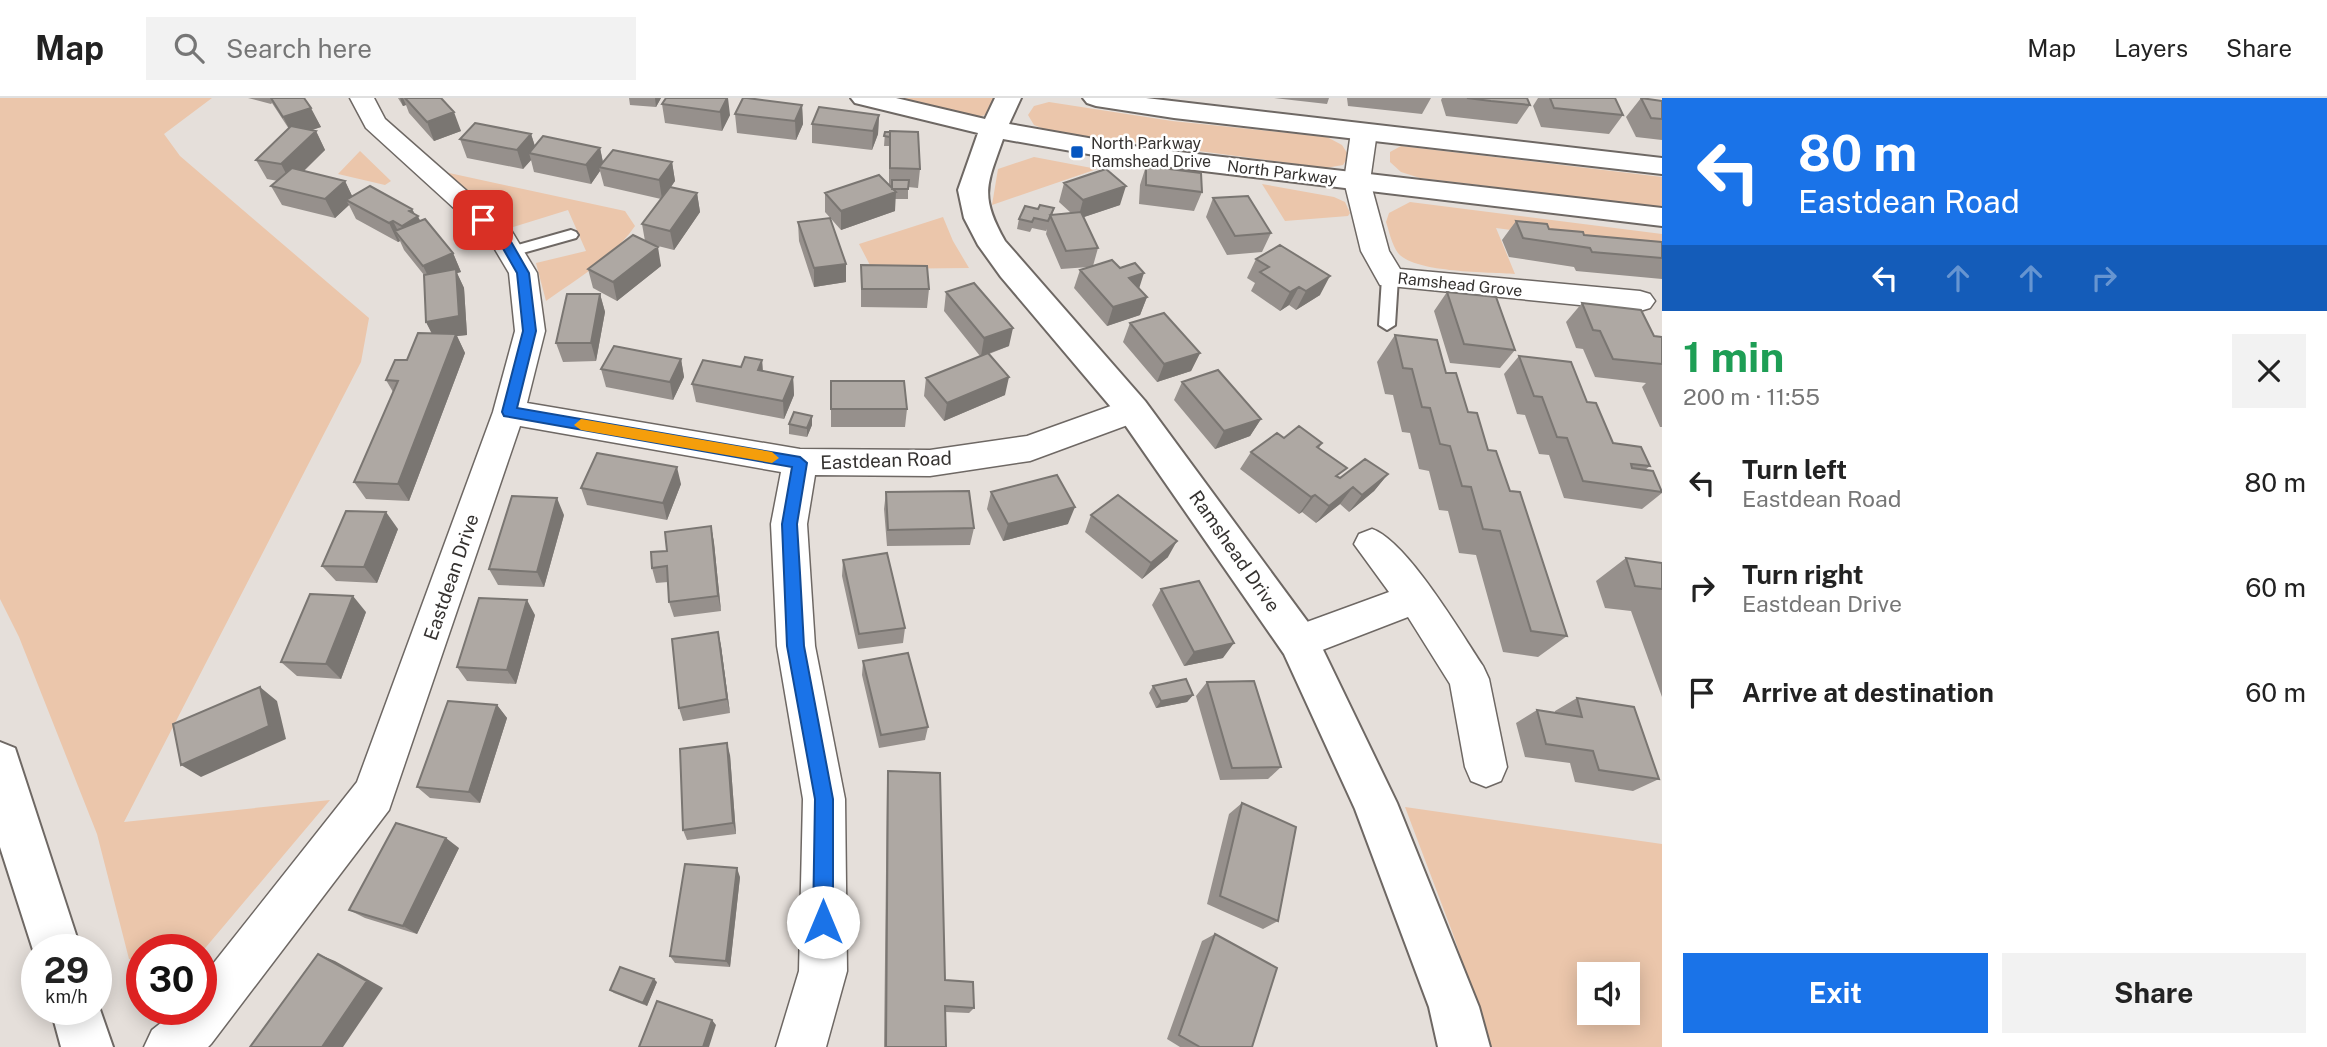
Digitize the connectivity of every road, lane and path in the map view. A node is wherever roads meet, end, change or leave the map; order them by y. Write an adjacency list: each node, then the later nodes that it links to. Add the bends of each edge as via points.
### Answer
1 (362, 98): 11 (street, Eastdean Drive, via 375,123)
2 (864, 98): 5 (street, North Parkway)
3 (1096, 98): 4 (street)
4 (1175, 104): 6 (street)
5 (1001, 113): 8 (street, North Parkway, via 1145,156); 15 (street, Ramshead Drive, via 972,190 978,218 1012,270)
6 (1364, 132): 7 (street); 8 (street, Ramshead Grove)
7 (1662, 166)
8 (1357, 181): 9 (street, North Parkway); 12 (street, Ramshead Grove, via 1375,251)
9 (1662, 217)
10 (571, 235): 11 (lane)
11 (512, 251): 16 (street, Eastdean Drive, via 523,273 530,331)
12 (1390, 278): 13 (street, Ramshead Grove); 14 (lane)
13 (1640, 301)
14 (1387, 325)
15 (1133, 410): 17 (street, Eastdean Road, via 1030,448 930,463); 20 (street, Ramshead Drive)
16 (509, 412): 17 (street, Eastdean Road); 26 (street, Eastdean Drive, via 374,795 194,1027)
17 (800, 463): 27 (street, via 789,524 796,646 824,799 823,971)
18 (1372, 544): 19 (street)
19 (1416, 598): 20 (street); 22 (street, via 1469,679)
20 (1299, 642): 28 (street, Ramshead Drive, via 1376,803 1454,1007)
21 (0, 762): 23 (street)
22 (1486, 767)
23 (52, 934)
24 (80, 1025): 25 (street)
25 (87, 1047)
26 (169, 1047)
27 (801, 1047)
28 (1464, 1047)

